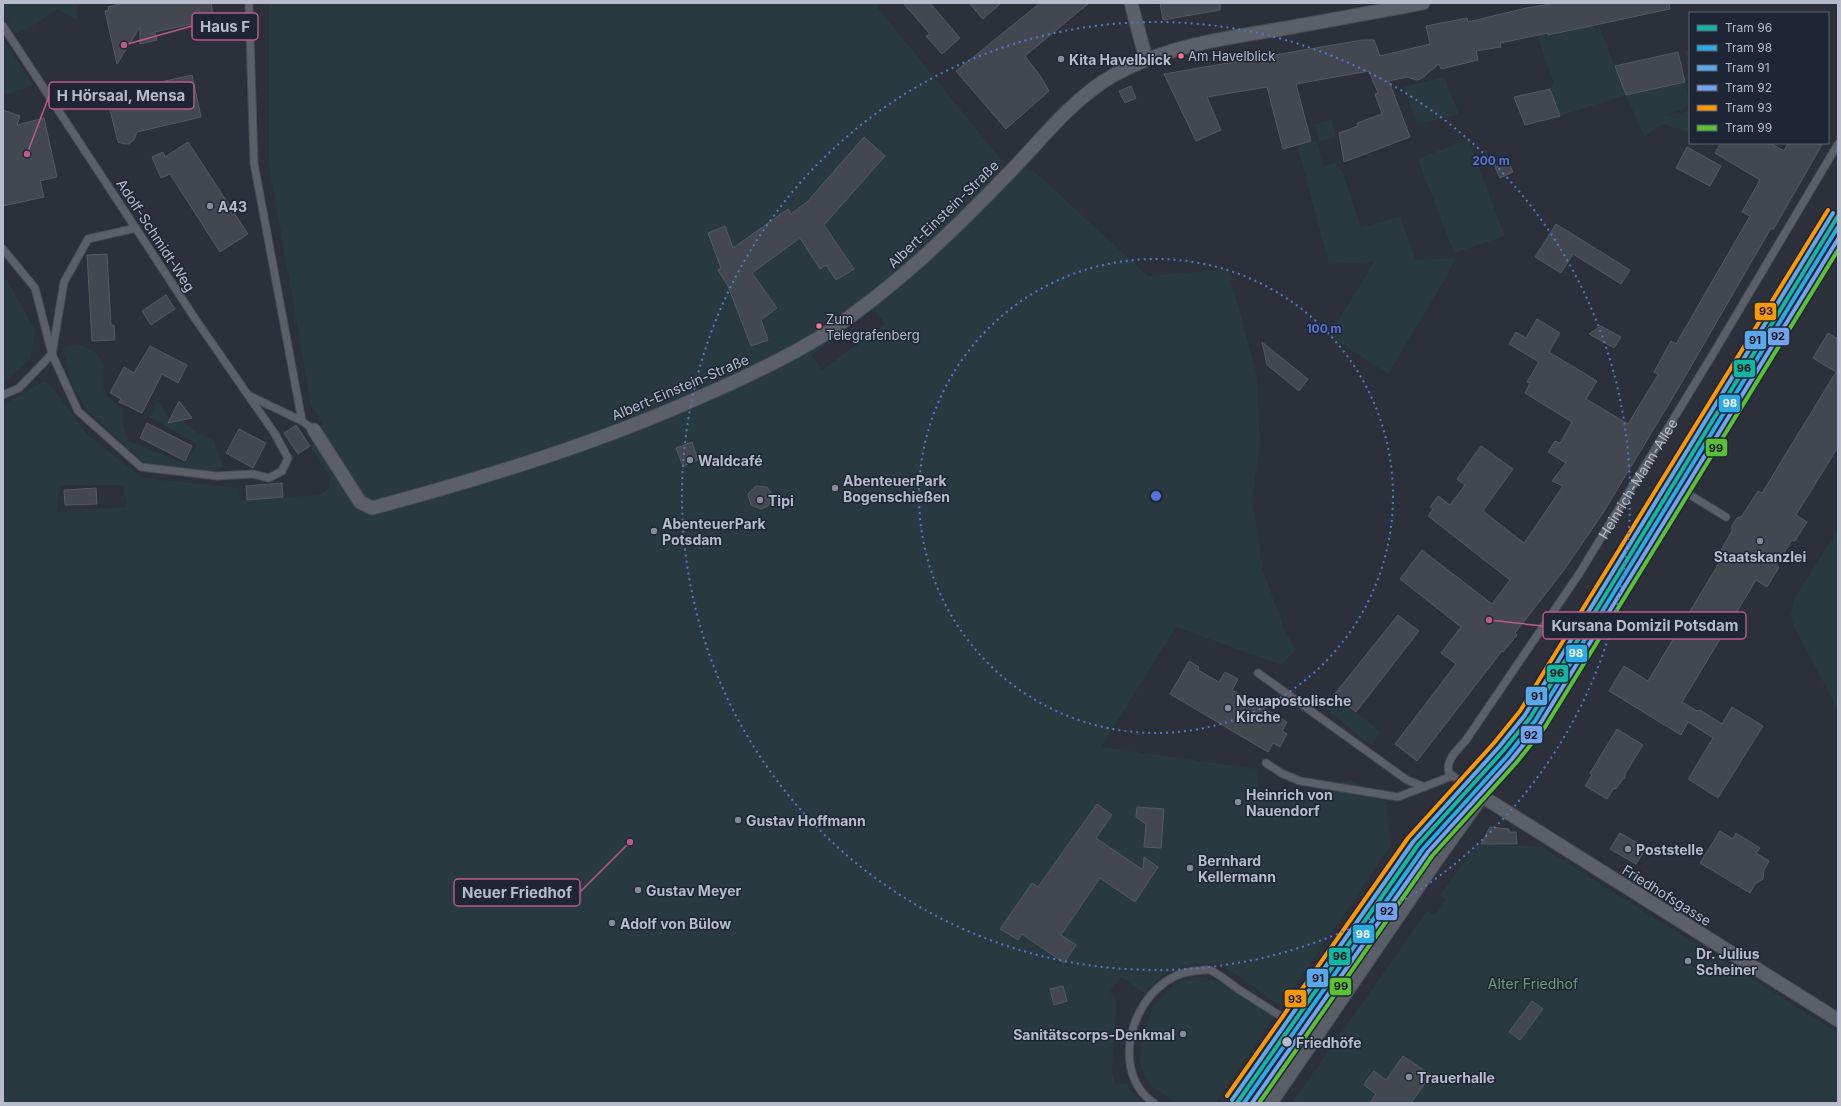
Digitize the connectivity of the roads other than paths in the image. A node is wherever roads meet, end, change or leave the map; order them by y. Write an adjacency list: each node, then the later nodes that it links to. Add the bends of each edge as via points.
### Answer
1 (249, 3): 13 (lane, via 254,163)
2 (1131, 3): 5 (street)
3 (1423, 3): 5 (street, Albert-Einstein-Straße, via 1208,41)
4 (3, 26): 8 (lane, Adolf-Schmidt-Weg)
5 (1146, 59): 14 (street, Albert-Einstein-Straße, via 1105,80 1069,109 941,243 872,301 794,353 692,401 548,457 466,483 372,508 360,502)
6 (1838, 144): 19 (lane, Heinrich-Mann-Allee, via 1579,574 1471,734 1449,761 1448,768)
7 (1838, 223): 15 (main road)
8 (136, 228): 10 (lane, via 88,239 64,282); 12 (lane, Adolf-Schmidt-Weg)
9 (3, 249): 10 (lane, via 35,288)
10 (52, 354): 11 (lane, via 19,388); 12 (lane, Adolf-Schmidt-Weg, via 78,411 141,467 217,476 252,474 269,478 282,471 288,458)
11 (3, 395)
12 (248, 395): 13 (lane)
13 (302, 421): 14 (lane)
14 (314, 430)
15 (1677, 487): 16 (lane); 21 (main road, via 1544,704)
16 (1726, 517)
17 (1258, 673): 20 (lane, via 1407,780)
18 (1266, 763): 20 (lane, via 1300,781 1398,796)
19 (1452, 776): 20 (lane); 21 (lane)
20 (1425, 787)
21 (1480, 795): 22 (street, Friedhofsgasse); 23 (main road)
22 (1838, 1020)
23 (1313, 1036): 24 (lane, via 1209,970 1187,972 1167,980 1146,1002 1130,1043 1130,1066 1134,1080 1145,1097); 25 (main road)
24 (1154, 1103)
25 (1267, 1103)

